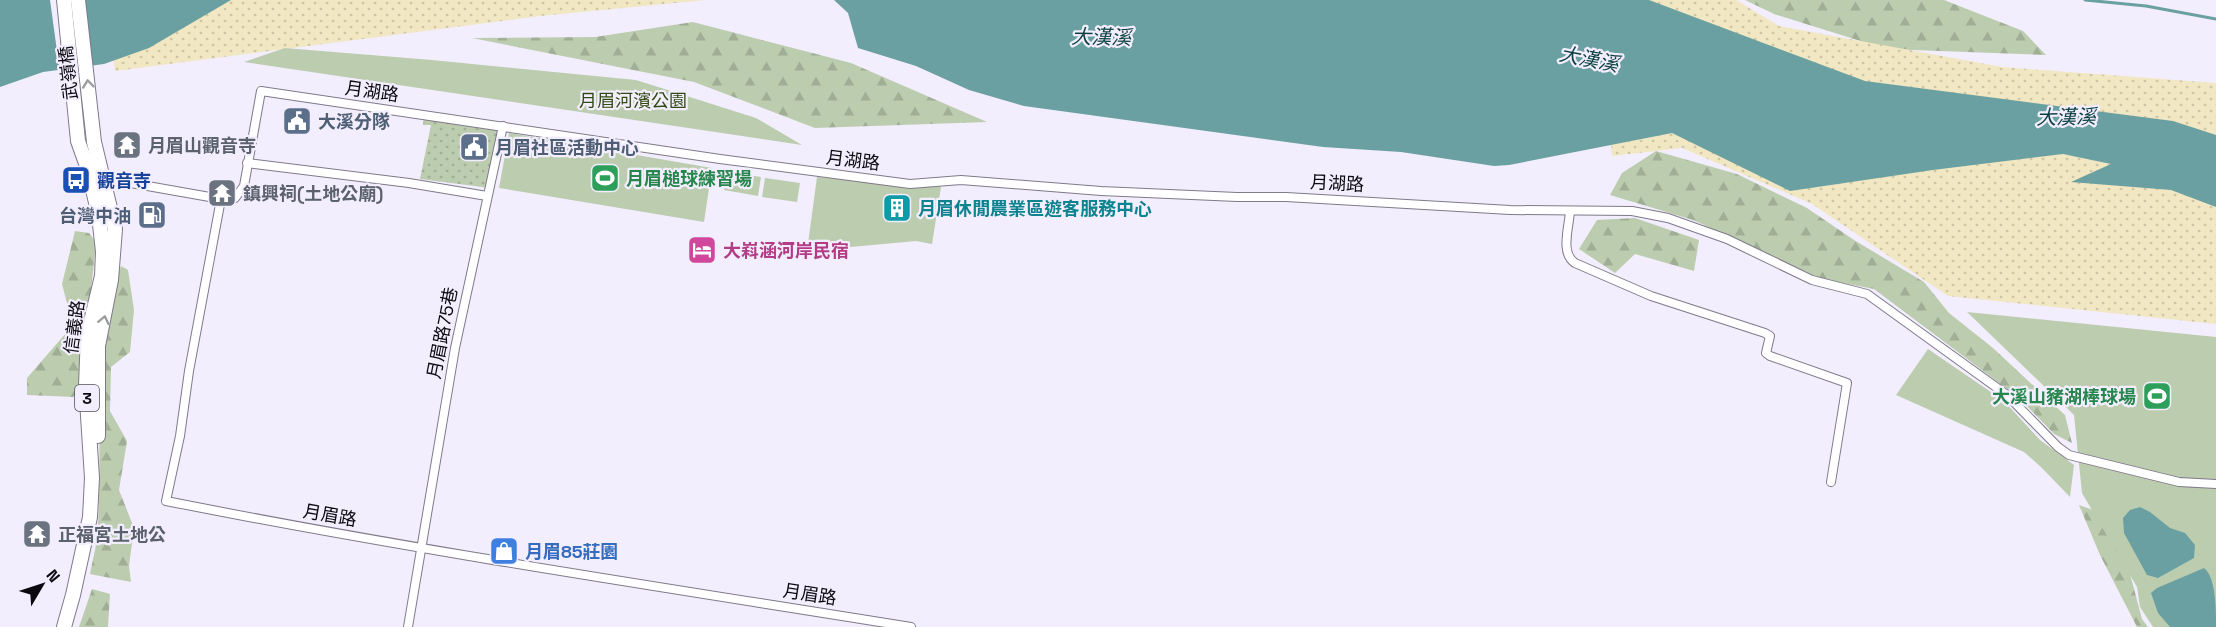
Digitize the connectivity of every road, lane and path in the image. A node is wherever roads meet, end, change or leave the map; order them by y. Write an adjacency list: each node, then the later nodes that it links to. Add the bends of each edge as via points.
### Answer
1 (64, 0): 4 (main road, 武嶺橋 / 3)
2 (78, 0): 5 (main road, 武嶺橋 / 3, one-way to 2)
3 (503, 126): 6 (street, 月湖路, via 261,91); 9 (street, 月眉路75巷); 11 (street, 月湖路, via 910,184 961,180 1124,192)
4 (78, 141): 7 (main road, 信義路 / 3)
5 (94, 142): 8 (main road, 信義路 / 3)
6 (247, 163): 9 (street); 10 (street, 月湖路, via 244,186 234,198)
7 (88, 169): 8 (street); 15 (main road, 信義路 / 3, via 103,252 102,276 88,334 90,517)
8 (104, 177): 10 (street); 16 (main road, 信義路 / 3, one-way to 8, via 96,523 98,346 111,280 115,229)
9 (487, 195): 14 (street, 月眉路75巷)
10 (221, 199): 14 (street, 月眉路, via 166,501)
11 (1570, 212): 12 (street, via 1566,252 1575,263 1652,296 1765,333 1770,336 1766,353 1770,356 1847,383); 13 (street, 月湖路, via 1632,211 1668,218 1726,239 1812,280 1868,294 2007,395 2069,455 2179,482)
12 (1831, 482)
13 (2216, 484)
14 (420, 547): 17 (street, 月眉路75巷); 18 (street, 月眉路)
15 (64, 627)
16 (71, 627)
17 (408, 627)
18 (911, 627)

